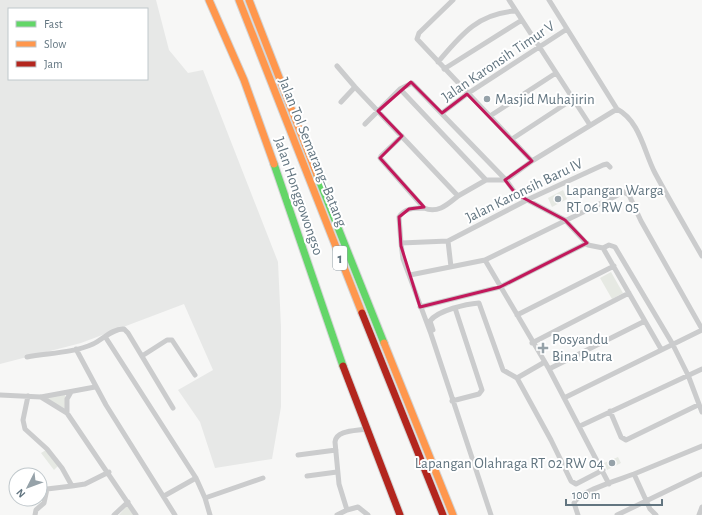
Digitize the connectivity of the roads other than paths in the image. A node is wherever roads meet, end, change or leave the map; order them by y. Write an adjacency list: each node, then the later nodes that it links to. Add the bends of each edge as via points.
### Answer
1 (209, 0): 78 (main road, Jalan Honggowongso, via 244,80)
2 (239, 0): 106 (main road, Jalan Tol Semarang–Batang / 1)
3 (249, 0): 107 (main road, Jalan Tol Semarang–Batang / 1)
4 (453, 0): 11 (street, via 417,36)
5 (509, 0): 7 (street)
6 (549, 0): 9 (street)
7 (515, 11): 8 (street); 11 (street, via 502,12 472,26)
8 (522, 20): 10 (street); 13 (street)
9 (567, 29): 10 (street, Jalan Karonsih Timur V); 20 (street)
10 (539, 47): 14 (street); 17 (street, Jalan Karonsih Timur V)
11 (438, 62): 13 (street)
12 (337, 66): 15 (street)
13 (444, 68): 17 (street)
14 (556, 74): 18 (street); 23 (street)
15 (355, 87): 19 (street); 21 (street)
16 (400, 89): 21 (street); 22 (street, via 412,83); 30 (street)
17 (467, 94): 22 (street, Jalan Karonsih Timur V); 23 (street)
18 (573, 99): 25 (street); 27 (street)
19 (341, 102)
20 (617, 109): 25 (street); 40 (street, via 626,114 636,130 654,171)
21 (378, 111): 24 (street); 26 (street)
22 (442, 113): 31 (street)
23 (490, 116): 27 (street)
24 (365, 124)
25 (590, 125): 28 (street)
26 (402, 136): 32 (street); 34 (street, via 380,156 381,160)
27 (512, 139): 28 (street)
28 (532, 161): 31 (street)
29 (610, 167): 33 (street, Jalan Karonsih Baru IV, via 607,164 603,165)
30 (486, 180): 31 (street); 32 (street)
31 (506, 180): 33 (street, via 516,194)
32 (458, 196): 34 (street, via 437,210)
33 (529, 199): 35 (street); 36 (street, Jalan Karonsih Baru IV)
34 (424, 208): 37 (street, via 409,209 401,214 399,218)
35 (566, 220): 38 (street); 41 (street); 51 (street, via 624,192 629,195)
36 (448, 241): 37 (street); 43 (street)
37 (402, 243): 44 (street, via 403,259)
38 (587, 243): 39 (street); 45 (street)
39 (603, 248): 42 (street); 54 (street, via 611,245 617,249)
40 (702, 256)
41 (485, 260): 43 (street); 45 (street)
42 (614, 266): 46 (street); 49 (street)
43 (451, 267): 44 (street)
44 (410, 275): 47 (street)
45 (500, 287): 47 (street); 49 (street)
46 (629, 293): 50 (street); 53 (street)
47 (420, 308): 71 (street)
48 (455, 308): 64 (street, via 480,304 503,370); 71 (street, via 434,317 430,323); 71 (street, via 482,390 479,394)
49 (517, 315): 53 (street)
50 (645, 321): 56 (street); 61 (street)
51 (702, 329): 54 (street)
52 (106, 338): 55 (street); 57 (street, via 116,330 124,329); 88 (street)
53 (532, 343): 59 (street)
54 (672, 343): 56 (street); 63 (street)
55 (76, 349): 58 (street); 65 (street)
56 (661, 349): 70 (street)
57 (142, 356): 62 (street, via 166,340 172,340); 73 (street)
58 (27, 357)
59 (543, 363): 61 (street); 64 (street)
60 (702, 369): 63 (street)
61 (549, 370): 70 (street)
62 (195, 375)
63 (688, 375): 72 (street); 74 (street)
64 (517, 378): 82 (street, via 573,483 579,483)
65 (95, 387): 66 (street); 92 (street)
66 (71, 392): 69 (street); 76 (street, via 67,399)
67 (0, 395): 68 (street)
68 (28, 396): 69 (street); 91 (street, via 23,420 25,429 47,448)
69 (41, 397): 76 (street)
70 (564, 398): 77 (street)
71 (453, 400): 108 (street)
72 (698, 405): 74 (street, via 626,440 621,437); 75 (street)
73 (174, 408)
74 (610, 412): 77 (street)
75 (702, 412)
76 (67, 413): 83 (street)
77 (580, 426): 82 (street)
78 (366, 430): 80 (street, via 339,435 335,438); 105 (main road, Jalan Honggowongso)
79 (702, 446): 85 (street)
80 (336, 450): 81 (street); 84 (street)
81 (298, 455)
82 (603, 470): 90 (street)
83 (109, 472): 91 (street, via 85,484); 94 (street)
84 (337, 472): 87 (street); 97 (street, via 338,484)
85 (634, 474): 90 (street); 95 (street)
86 (702, 474): 95 (street)
87 (307, 476)
88 (196, 478): 92 (street); 93 (street)
89 (263, 478): 93 (street)
90 (609, 484): 109 (street, via 575,500 574,506)
91 (72, 486): 98 (street, via 47,489 44,503 36,510)
92 (164, 496): 101 (street)
93 (205, 498): 102 (street)
94 (128, 502): 99 (street); 100 (street)
95 (647, 502): 110 (street); 111 (street)
96 (702, 507): 112 (street)
97 (347, 510): 103 (street); 104 (street, via 358,507)
98 (35, 515)
99 (114, 515)
100 (136, 515)
101 (175, 515)
102 (210, 515)
103 (337, 515)
104 (368, 515)
105 (400, 515)
106 (443, 515)
107 (453, 515)
108 (491, 515)
109 (578, 515)
110 (617, 515)
111 (656, 515)
112 (699, 515)

